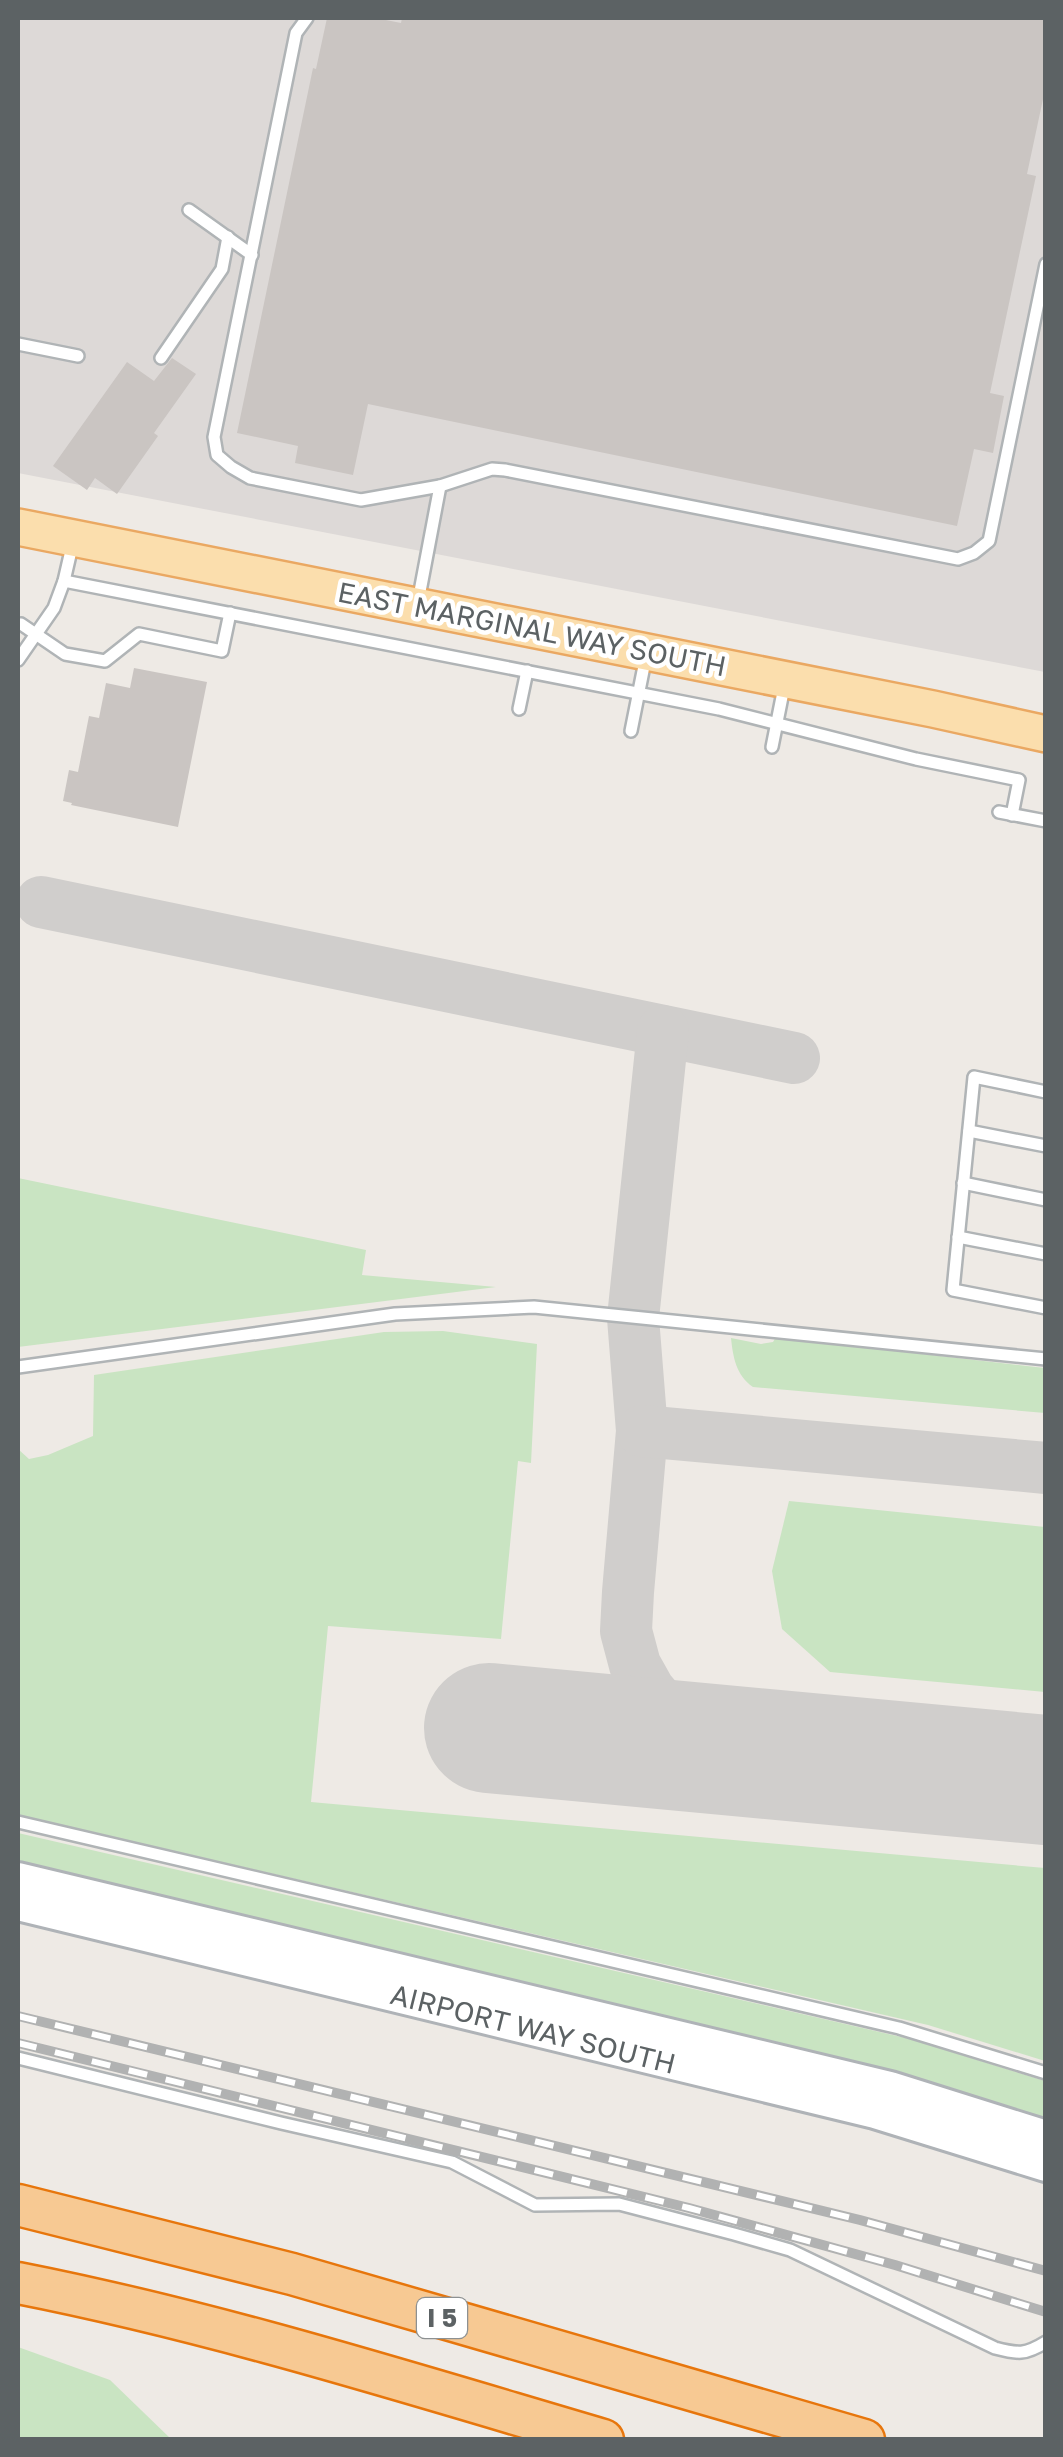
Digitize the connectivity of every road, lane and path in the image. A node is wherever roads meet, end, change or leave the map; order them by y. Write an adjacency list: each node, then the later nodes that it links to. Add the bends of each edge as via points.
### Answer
1 (307, 18): 4 (lane, via 296,34)
2 (189, 210): 3 (lane)
3 (228, 237): 4 (lane); 9 (lane, via 222,269)
4 (252, 254): 10 (lane, via 214,437 217,455 250,478 361,500)
5 (1046, 264): 6 (lane)
6 (1044, 278): 10 (lane, via 989,541 958,559 505,470)
7 (18, 344): 8 (lane)
8 (78, 356)
9 (161, 358)
10 (440, 486): 14 (lane)
11 (18, 527): 12 (main road, EAST MARGINAL WAY SOUTH)
12 (74, 538): 13 (lane); 14 (main road, EAST MARGINAL WAY SOUTH)
13 (64, 580): 15 (lane); 17 (lane)
14 (418, 606): 18 (main road, EAST MARGINAL WAY SOUTH)
15 (230, 613): 17 (lane, via 222,651 139,634 104,661 64,654); 20 (lane)
16 (21, 624): 17 (lane)
17 (36, 635): 19 (lane)
18 (646, 652): 21 (main road, EAST MARGINAL WAY SOUTH); 22 (lane)
19 (18, 660)
20 (526, 671): 22 (lane); 23 (lane)
21 (786, 680): 24 (lane); 26 (main road, EAST MARGINAL WAY SOUTH)
22 (638, 693): 24 (lane); 25 (lane)
23 (519, 709)
24 (777, 724): 27 (lane); 28 (lane, via 1019,780 1006,813)
25 (631, 731)
26 (1046, 734)
27 (772, 747)
28 (1046, 821)
29 (1046, 1092): 30 (lane, via 974,1077)
30 (968, 1130): 31 (lane); 32 (lane)
31 (1046, 1146)
32 (964, 1184): 33 (lane); 34 (lane)
33 (1046, 1200)
34 (958, 1237): 35 (lane); 36 (lane, via 953,1290)
35 (1046, 1254)
36 (1046, 1308)
37 (1046, 1358): 38 (lane, via 534,1307 394,1314)
38 (18, 1367)
39 (18, 1822): 43 (lane, via 899,2028)
40 (18, 1879): 44 (main road, AIRPORT WAY SOUTH, via 890,2088)
41 (18, 1904): 45 (main road, AIRPORT WAY SOUTH, via 875,2112)
42 (18, 2058): 48 (lane, via 452,2162 535,2205 619,2204 734,2234 790,2250 995,2348 1017,2354)
43 (1046, 2073)
44 (1046, 2137)
45 (1046, 2165)
46 (18, 2205): 50 (highway, I 5, via 292,2274)
47 (18, 2283): 49 (highway, via 280,2344)
48 (1046, 2342)
49 (604, 2440)
50 (864, 2440)

